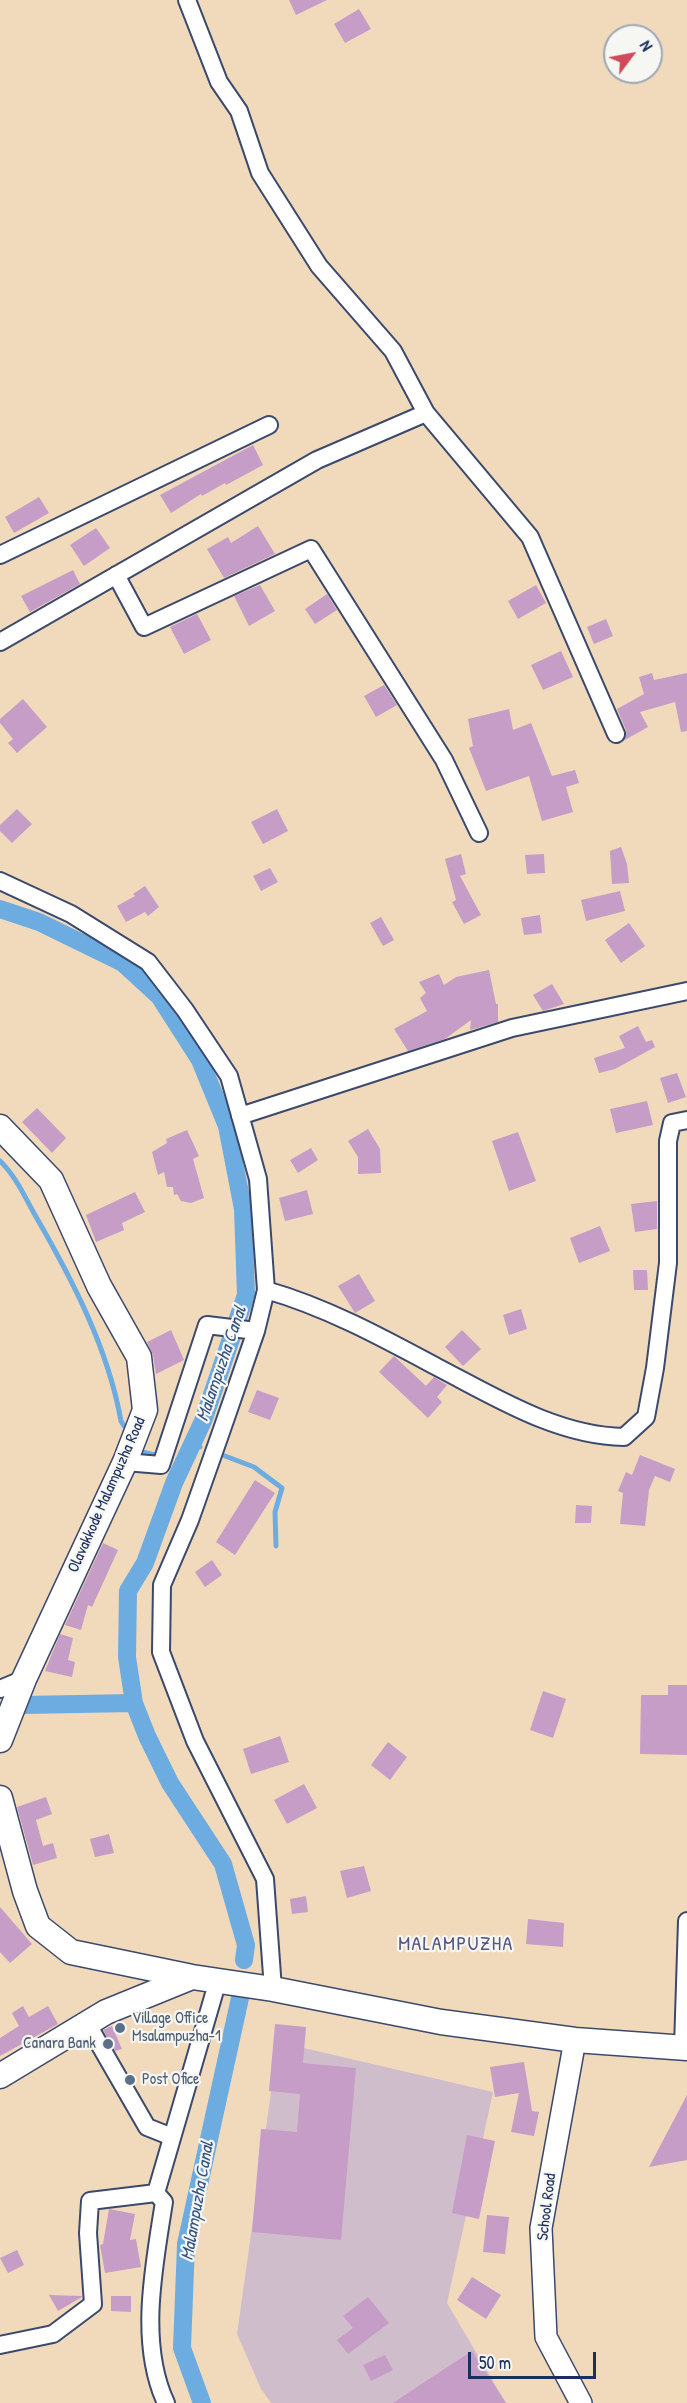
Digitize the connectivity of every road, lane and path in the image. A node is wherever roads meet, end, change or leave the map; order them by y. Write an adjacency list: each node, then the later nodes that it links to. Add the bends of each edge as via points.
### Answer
1 (187, 0): 2 (street, via 219,82 239,111 260,173 319,266 393,351)
2 (426, 413): 5 (street, via 317,460); 7 (street, via 530,537)
3 (269, 425): 4 (street)
4 (0, 555)
5 (116, 575): 6 (street); 8 (street, via 144,627 311,549 444,760)
6 (0, 642)
7 (616, 734)
8 (479, 833)
9 (0, 881): 11 (street, via 71,914 148,962 229,1076)
10 (687, 991): 11 (street, via 512,1028)
11 (240, 1116): 14 (street, via 258,1179)
12 (687, 1120): 14 (street, via 672,1123 668,1141 668,1263 652,1388 646,1417 624,1437 602,1436 561,1425 499,1400 360,1328)
13 (0, 1127): 16 (main road, Olavakkode Malampuzha Road, via 51,1180 99,1286 139,1358 145,1410)
14 (266, 1290): 15 (street)
15 (256, 1331): 16 (street, via 207,1325 161,1465); 24 (street, via 190,1520 162,1585 161,1652 195,1741 265,1879)
16 (125, 1462): 17 (main road, Olavakkode Malampuzha Road)
17 (24, 1679): 18 (street); 19 (main road, Olavakkode Malampuzha Road)
18 (0, 1689)
19 (0, 1740)
20 (0, 1798): 22 (main road, via 38,1926 71,1952)
21 (687, 1921): 27 (street)
22 (192, 1977): 23 (main road); 25 (main road)
23 (218, 1980): 24 (main road); 29 (street)
24 (273, 1989): 26 (main road, via 441,2022)
25 (87, 2023): 28 (main road); 29 (street, via 147,2127)
26 (575, 2040): 27 (main road); 33 (street, School Road, via 541,2228 546,2337)
27 (685, 2048)
28 (0, 2076)
29 (172, 2137): 30 (street)
30 (156, 2193): 31 (street, via 90,2201 93,2304 53,2334); 32 (street, via 164,2202 149,2338)
31 (0, 2345)
32 (166, 2403)
33 (581, 2403)

